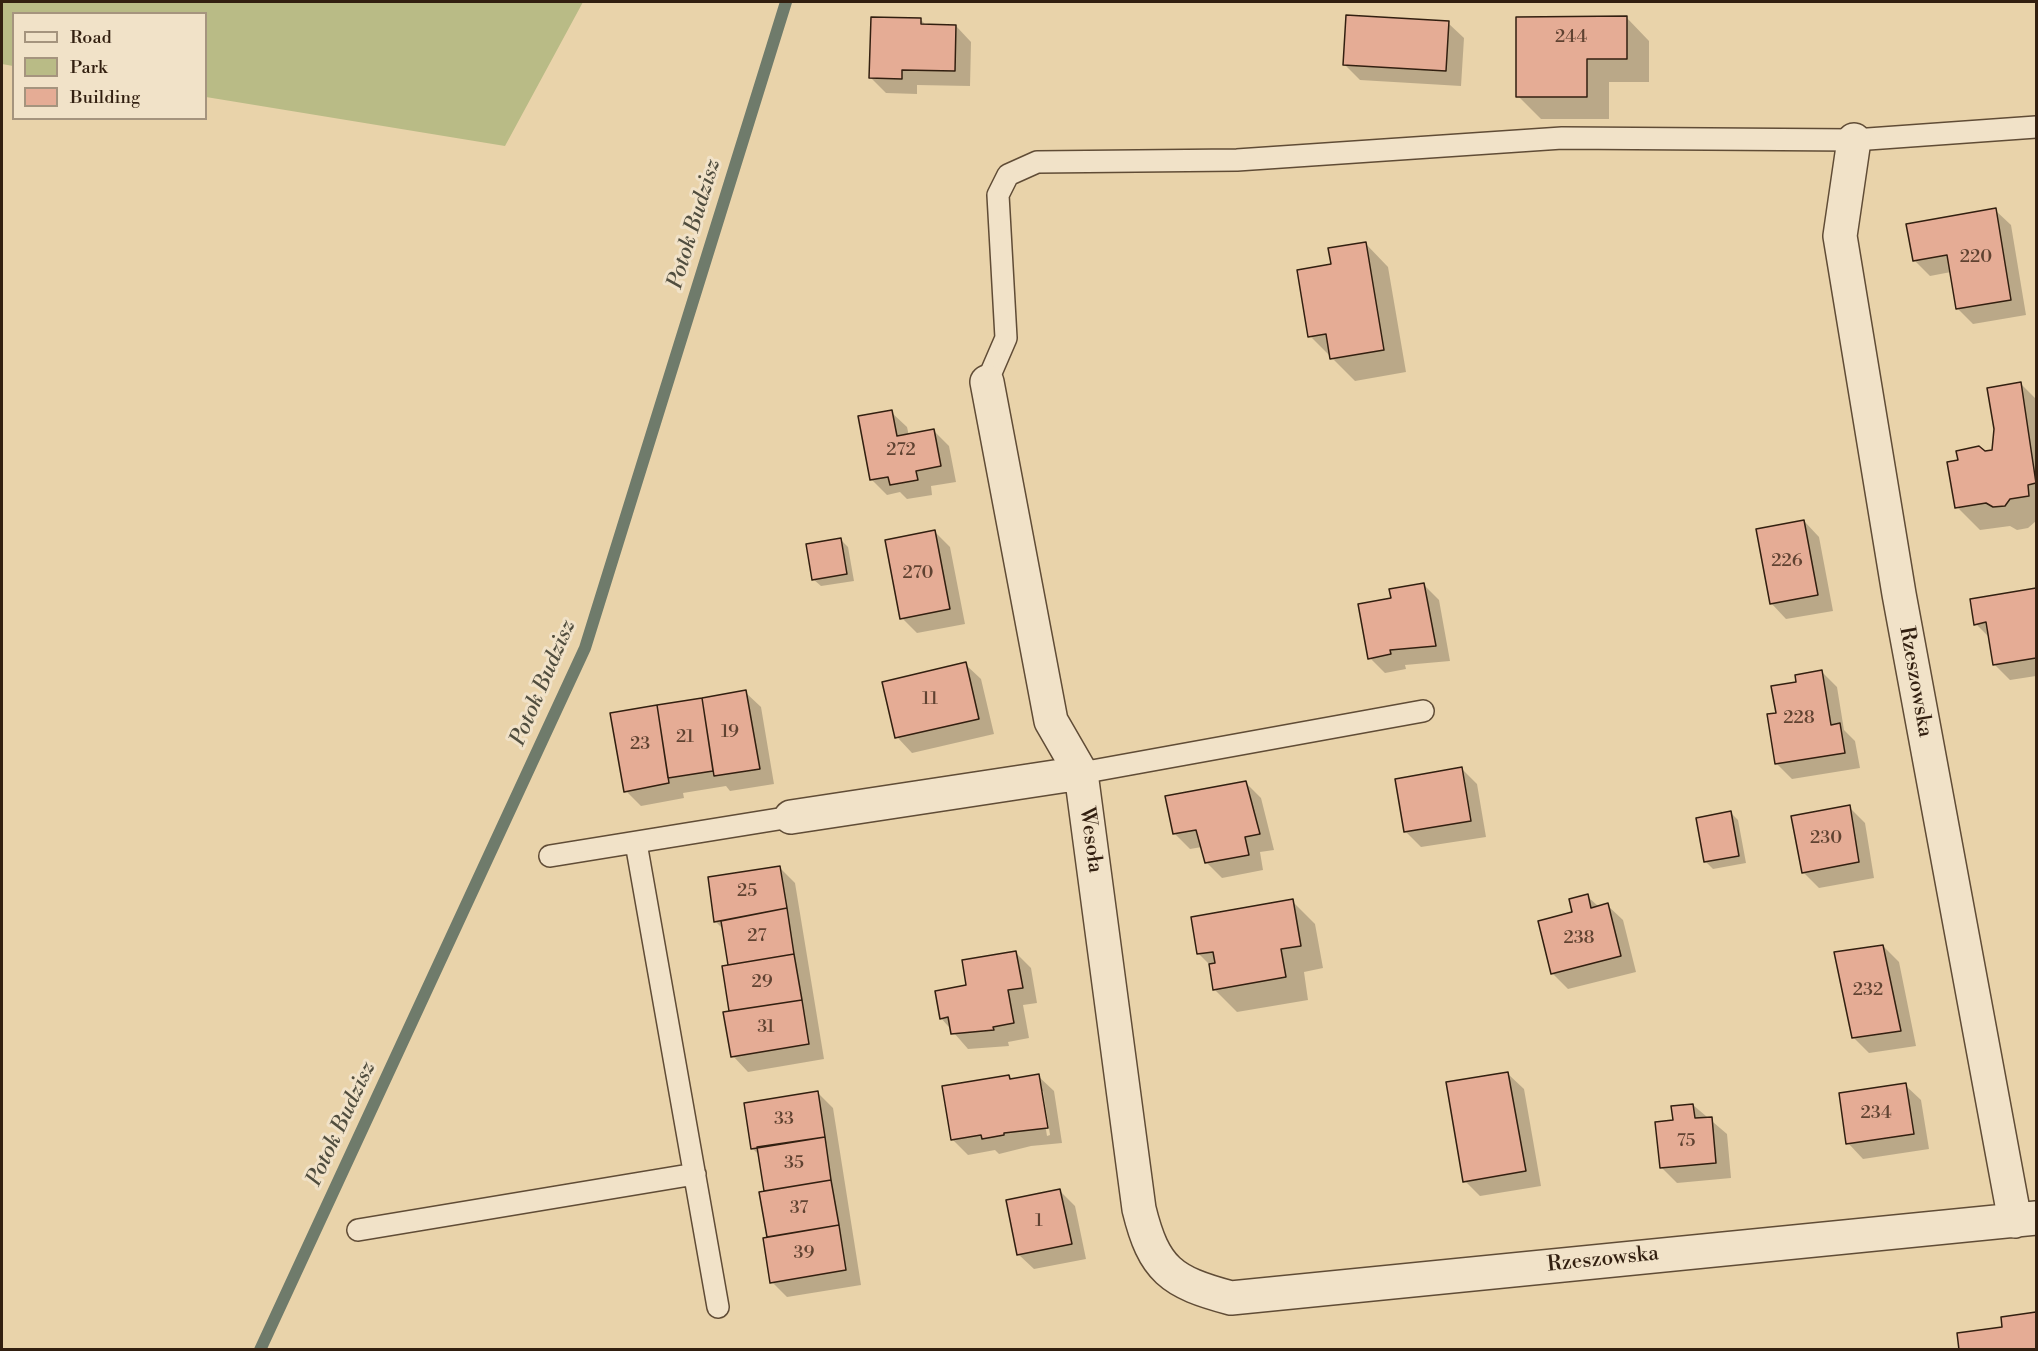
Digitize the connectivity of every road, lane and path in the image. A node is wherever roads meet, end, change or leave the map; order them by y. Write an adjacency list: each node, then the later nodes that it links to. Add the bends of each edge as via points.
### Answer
1 (2037, 127): 2 (lane)
2 (1854, 140): 3 (lane, via 1562,138 1237,160 1037,162 1008,175 998,195 1006,338); 10 (street, Rzeszowska, via 1840,236 1899,594)
3 (987, 382): 5 (street, Wesoła, via 1051,721)
4 (1423, 711): 5 (lane)
5 (1081, 773): 6 (street); 12 (street, Wesoła, via 1139,1209 1147,1242 1164,1269)
6 (791, 817): 7 (lane)
7 (636, 843): 8 (lane); 9 (lane)
8 (550, 856)
9 (695, 1174): 11 (lane); 13 (lane)
10 (2026, 1219): 12 (street, Rzeszowska, via 1231,1298)
11 (358, 1230)
12 (1193, 1288)
13 (718, 1307)

